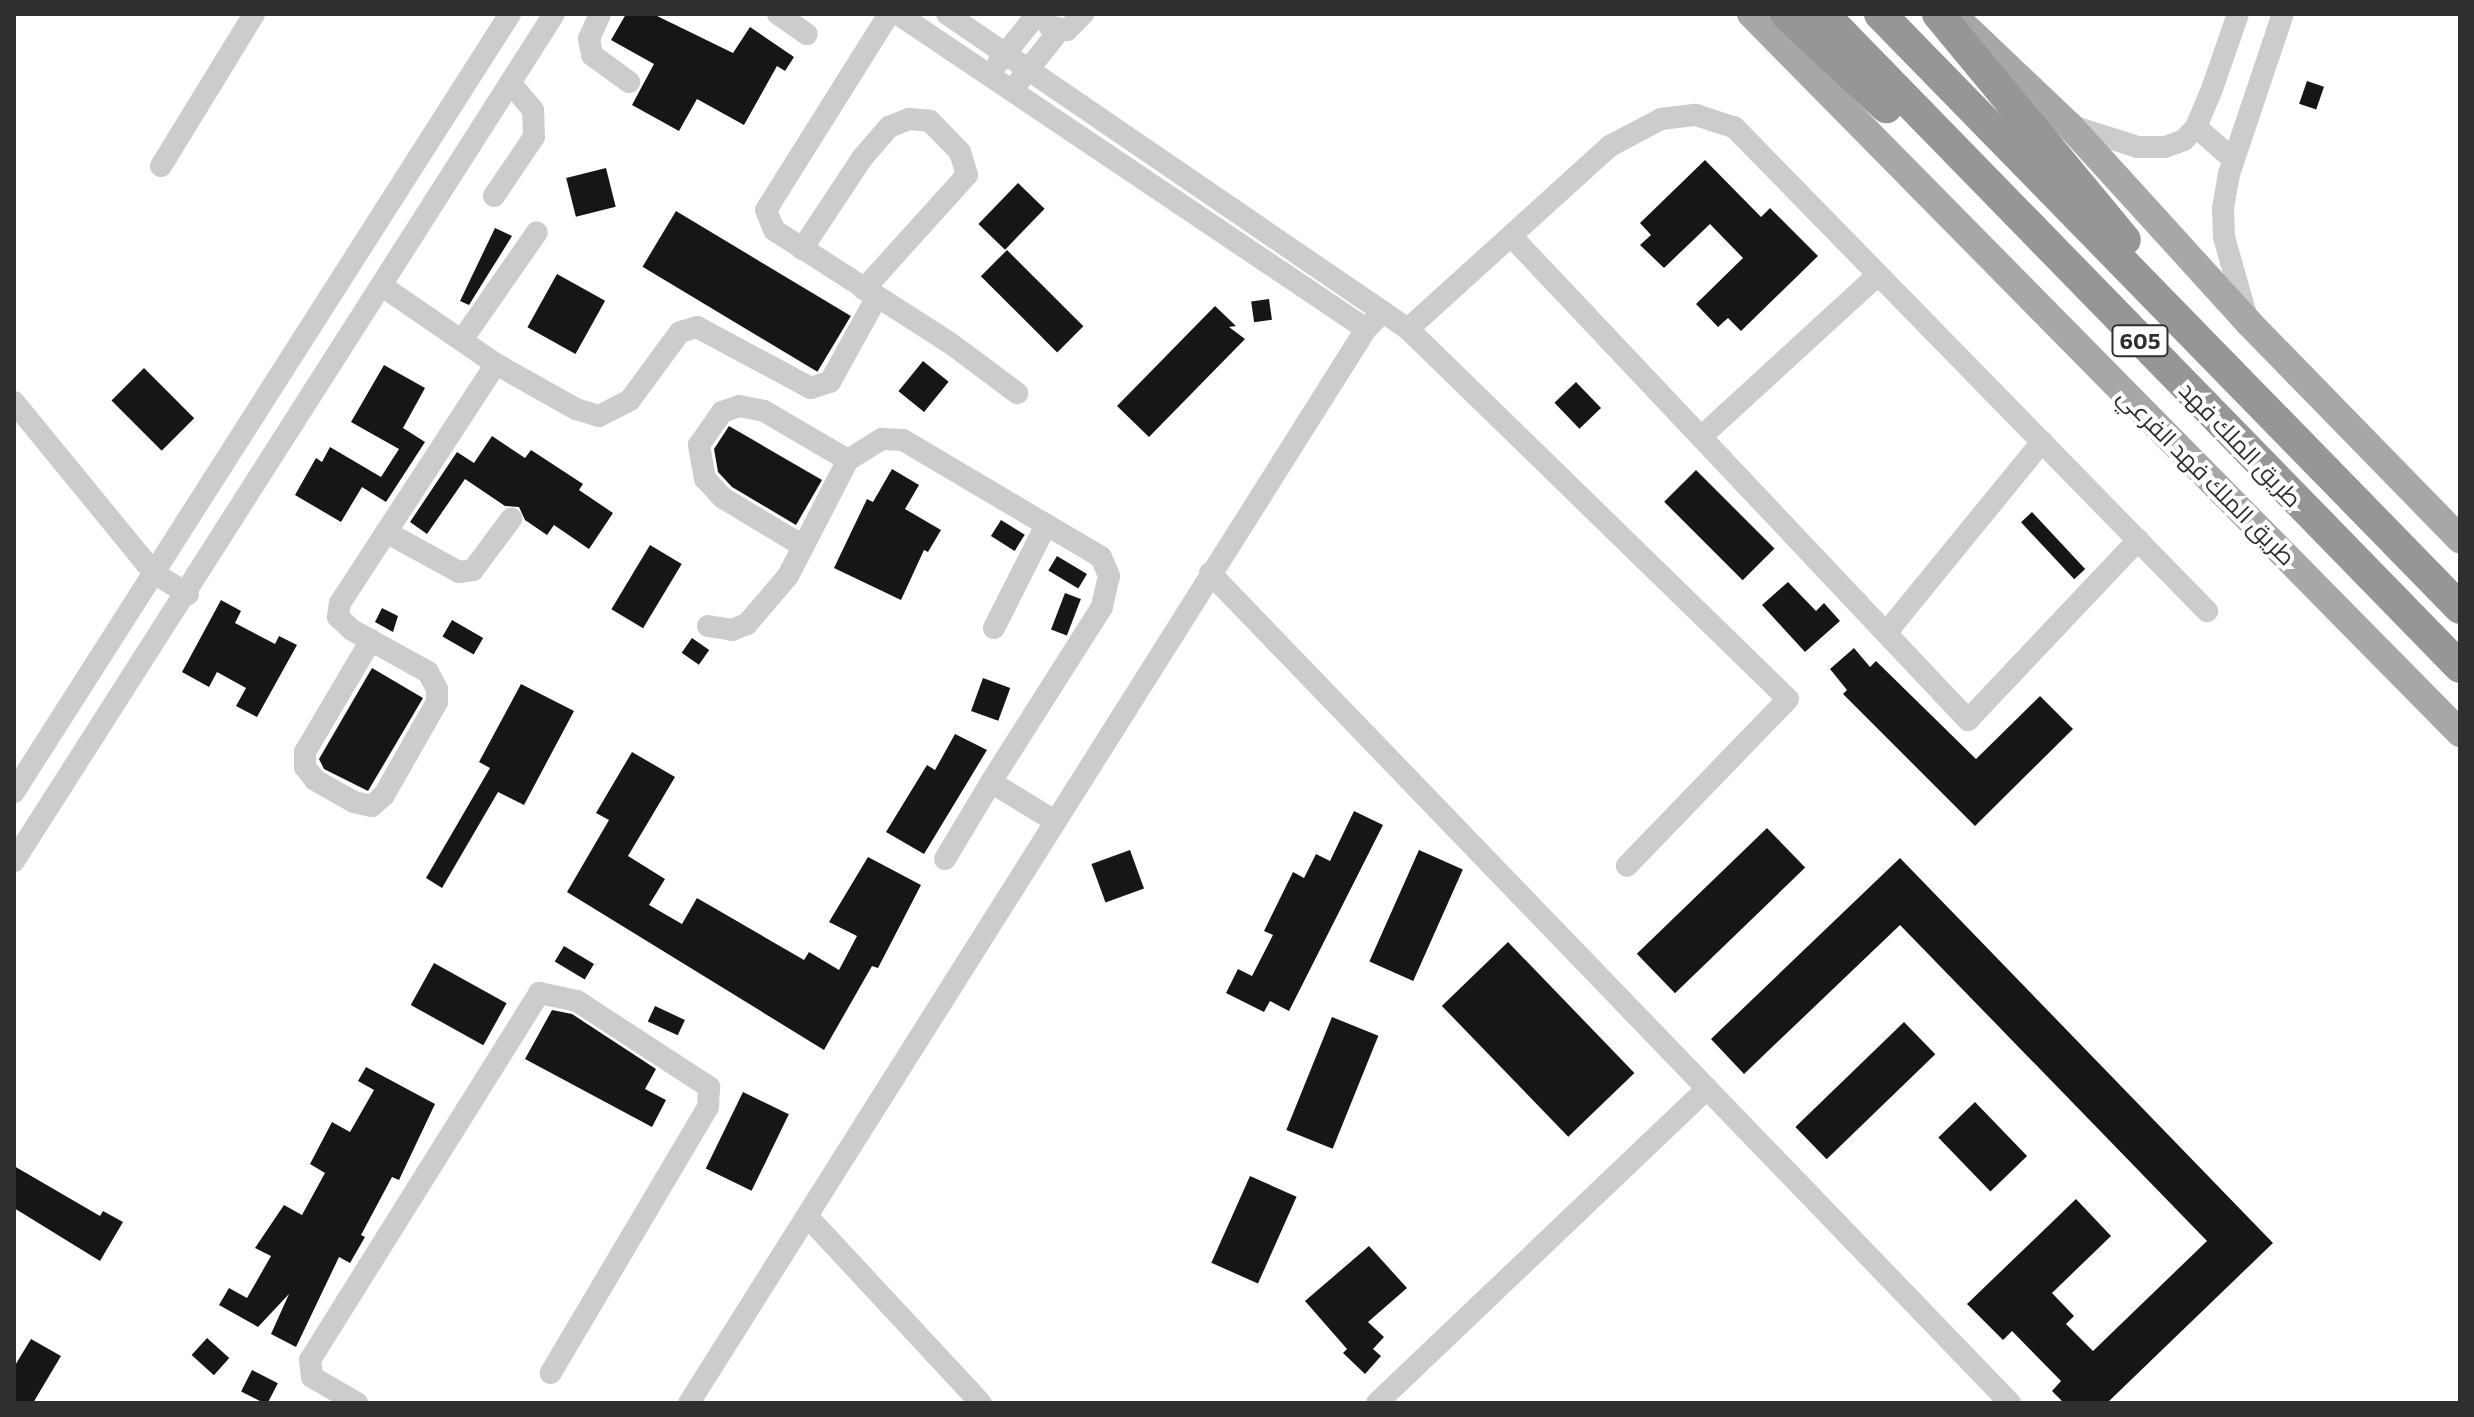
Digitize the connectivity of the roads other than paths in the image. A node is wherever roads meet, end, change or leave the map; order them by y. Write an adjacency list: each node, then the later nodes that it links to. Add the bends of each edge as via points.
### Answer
1 (254, 14): 30 (street)
2 (510, 14): 57 (street)
3 (554, 14): 25 (street)
4 (600, 14): 24 (street, via 589,39 592,55)
5 (778, 14): 20 (street)
6 (889, 14): 34 (street, via 766,210 774,230)
7 (898, 14): 23 (street)
8 (947, 14): 21 (street)
9 (1039, 14): 19 (street); 21 (street)
10 (1083, 14): 19 (street, via 1074,27)
11 (1751, 14): 67 (main road, طريق الملك فهد الفرعي)
12 (1786, 14): 45 (highway)
13 (1823, 14): 45 (highway, طريق الملك فهد / 605)
14 (1880, 14): 47 (highway, طريق الملك فهد / 605)
15 (1938, 14): 47 (highway)
16 (1952, 14): 27 (main road)
17 (2238, 14): 28 (street)
18 (2283, 14): 29 (street)
19 (1059, 31): 22 (street)
20 (807, 34)
21 (1006, 55): 22 (street); 23 (street)
22 (1027, 69): 26 (street); 38 (street)
23 (988, 74): 26 (street)
24 (629, 82)
25 (510, 83): 31 (street, via 533,110 534,137); 36 (street)
26 (1012, 91): 40 (street)
27 (2069, 125): 28 (street, via 2138,147 2165,147 2184,140); 39 (main road)
28 (2196, 127): 29 (street)
29 (2234, 160): 39 (street, via 2223,208 2224,237)
30 (161, 166)
31 (494, 196)
32 (537, 232): 42 (street)
33 (1513, 238): 35 (street, via 1610,146 1661,119 1696,115 1734,127); 41 (street); 48 (street)
34 (802, 249): 37 (street); 37 (street, via 889,127 909,119 930,121 960,152 967,175)
35 (1878, 275): 48 (street); 49 (street)
36 (382, 286): 42 (street); 59 (street)
37 (870, 293): 43 (street, via 830,382 811,388 697,327 680,332 630,400 599,416 576,409); 44 (street)
38 (1383, 312): 40 (street); 41 (street)
39 (2249, 323): 54 (main road)
40 (1366, 329): 58 (street)
41 (1408, 329): 73 (street, via 1788,699)
42 (462, 340): 43 (street)
43 (496, 364): 53 (street)
44 (1017, 393)
45 (2196, 399): 66 (highway, طريق الملك فهد / 605)
46 (14, 402): 57 (street)
47 (2273, 418): 60 (highway, طريق الملك فهد / 605)
48 (1701, 437): 64 (street)
49 (2042, 442): 55 (street); 64 (street)
50 (848, 460): 52 (street, via 882,439 903,440); 56 (street); 56 (street, via 764,411 739,406 722,412 699,445 705,479 723,498)
51 (511, 519): 53 (street, via 473,570 459,572)
52 (1046, 525): 63 (street); 68 (street, via 1101,557 1109,576 1102,607)
53 (386, 532): 65 (street, via 340,603 338,617)
54 (2460, 539)
55 (2138, 540): 61 (street); 64 (street, via 1968,720)
56 (803, 546): 62 (street, via 788,576 747,624 732,630)
57 (154, 573): 59 (street); 69 (street)
58 (1210, 573): 70 (street); 74 (street)
59 (188, 594): 72 (street)
60 (2460, 608)
61 (2207, 611)
62 (708, 626)
63 (994, 628)
64 (1886, 633)
65 (371, 640): 65 (street, via 428,672 437,689 437,702 384,795 372,806 315,780 305,767 305,752)
66 (2460, 667)
67 (2460, 733)
68 (991, 782): 70 (street); 71 (street)
69 (14, 792)
70 (1053, 820): 75 (street)
71 (945, 859)
72 (14, 861)
73 (1627, 866)
74 (1707, 1089): 80 (street); 81 (street)
75 (807, 1216): 78 (street); 79 (street)
76 (551, 1373): 77 (street, via 708,1107 709,1087 577,1001 539,993 310,1360 312,1377)
77 (357, 1403)
78 (689, 1403)
79 (981, 1403)
80 (1377, 1403)
81 (2010, 1403)

